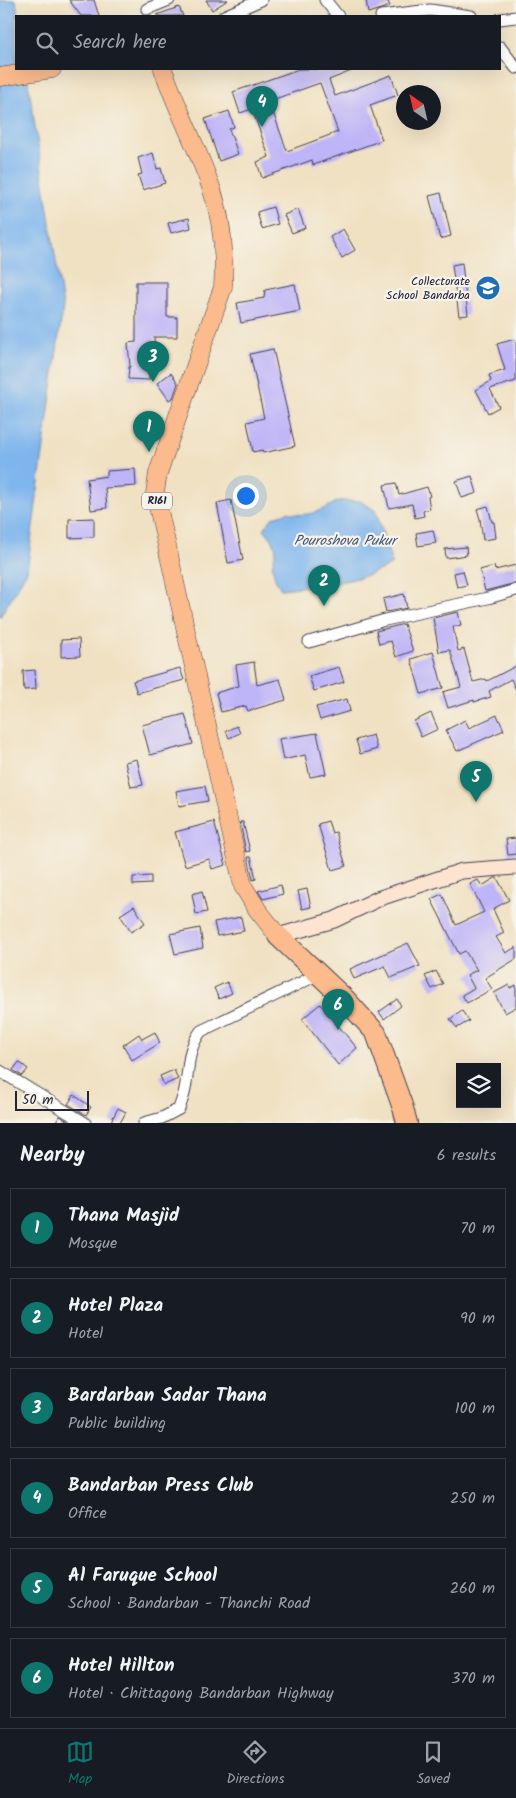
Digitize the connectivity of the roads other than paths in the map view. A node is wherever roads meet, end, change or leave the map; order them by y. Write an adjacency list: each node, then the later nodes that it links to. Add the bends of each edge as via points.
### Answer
1 (169, 0): 4 (street)
2 (261, 0): 5 (street)
3 (325, 0): 6 (street)
4 (147, 9)
5 (226, 15)
6 (337, 15)
7 (389, 15): 8 (street, via 430,10)
8 (464, 15)
9 (516, 17): 10 (street)
10 (501, 18)
11 (501, 48): 12 (street)
12 (516, 68)
13 (46, 70): 15 (main road)
14 (163, 70): 19 (main road, R161, via 212,189 222,231 224,265 222,286 158,473 155,493 244,886)
15 (0, 77)
16 (516, 590): 17 (street, via 385,620)
17 (309, 642)
18 (516, 867): 19 (main road, via 462,871 380,898 334,920)
19 (278, 936): 20 (highway)
20 (319, 974): 23 (street, via 201,1031 192,1042 179,1109); 24 (highway, via 376,1033)
21 (0, 1071): 22 (street)
22 (85, 1123)
23 (144, 1123)
24 (407, 1123)

